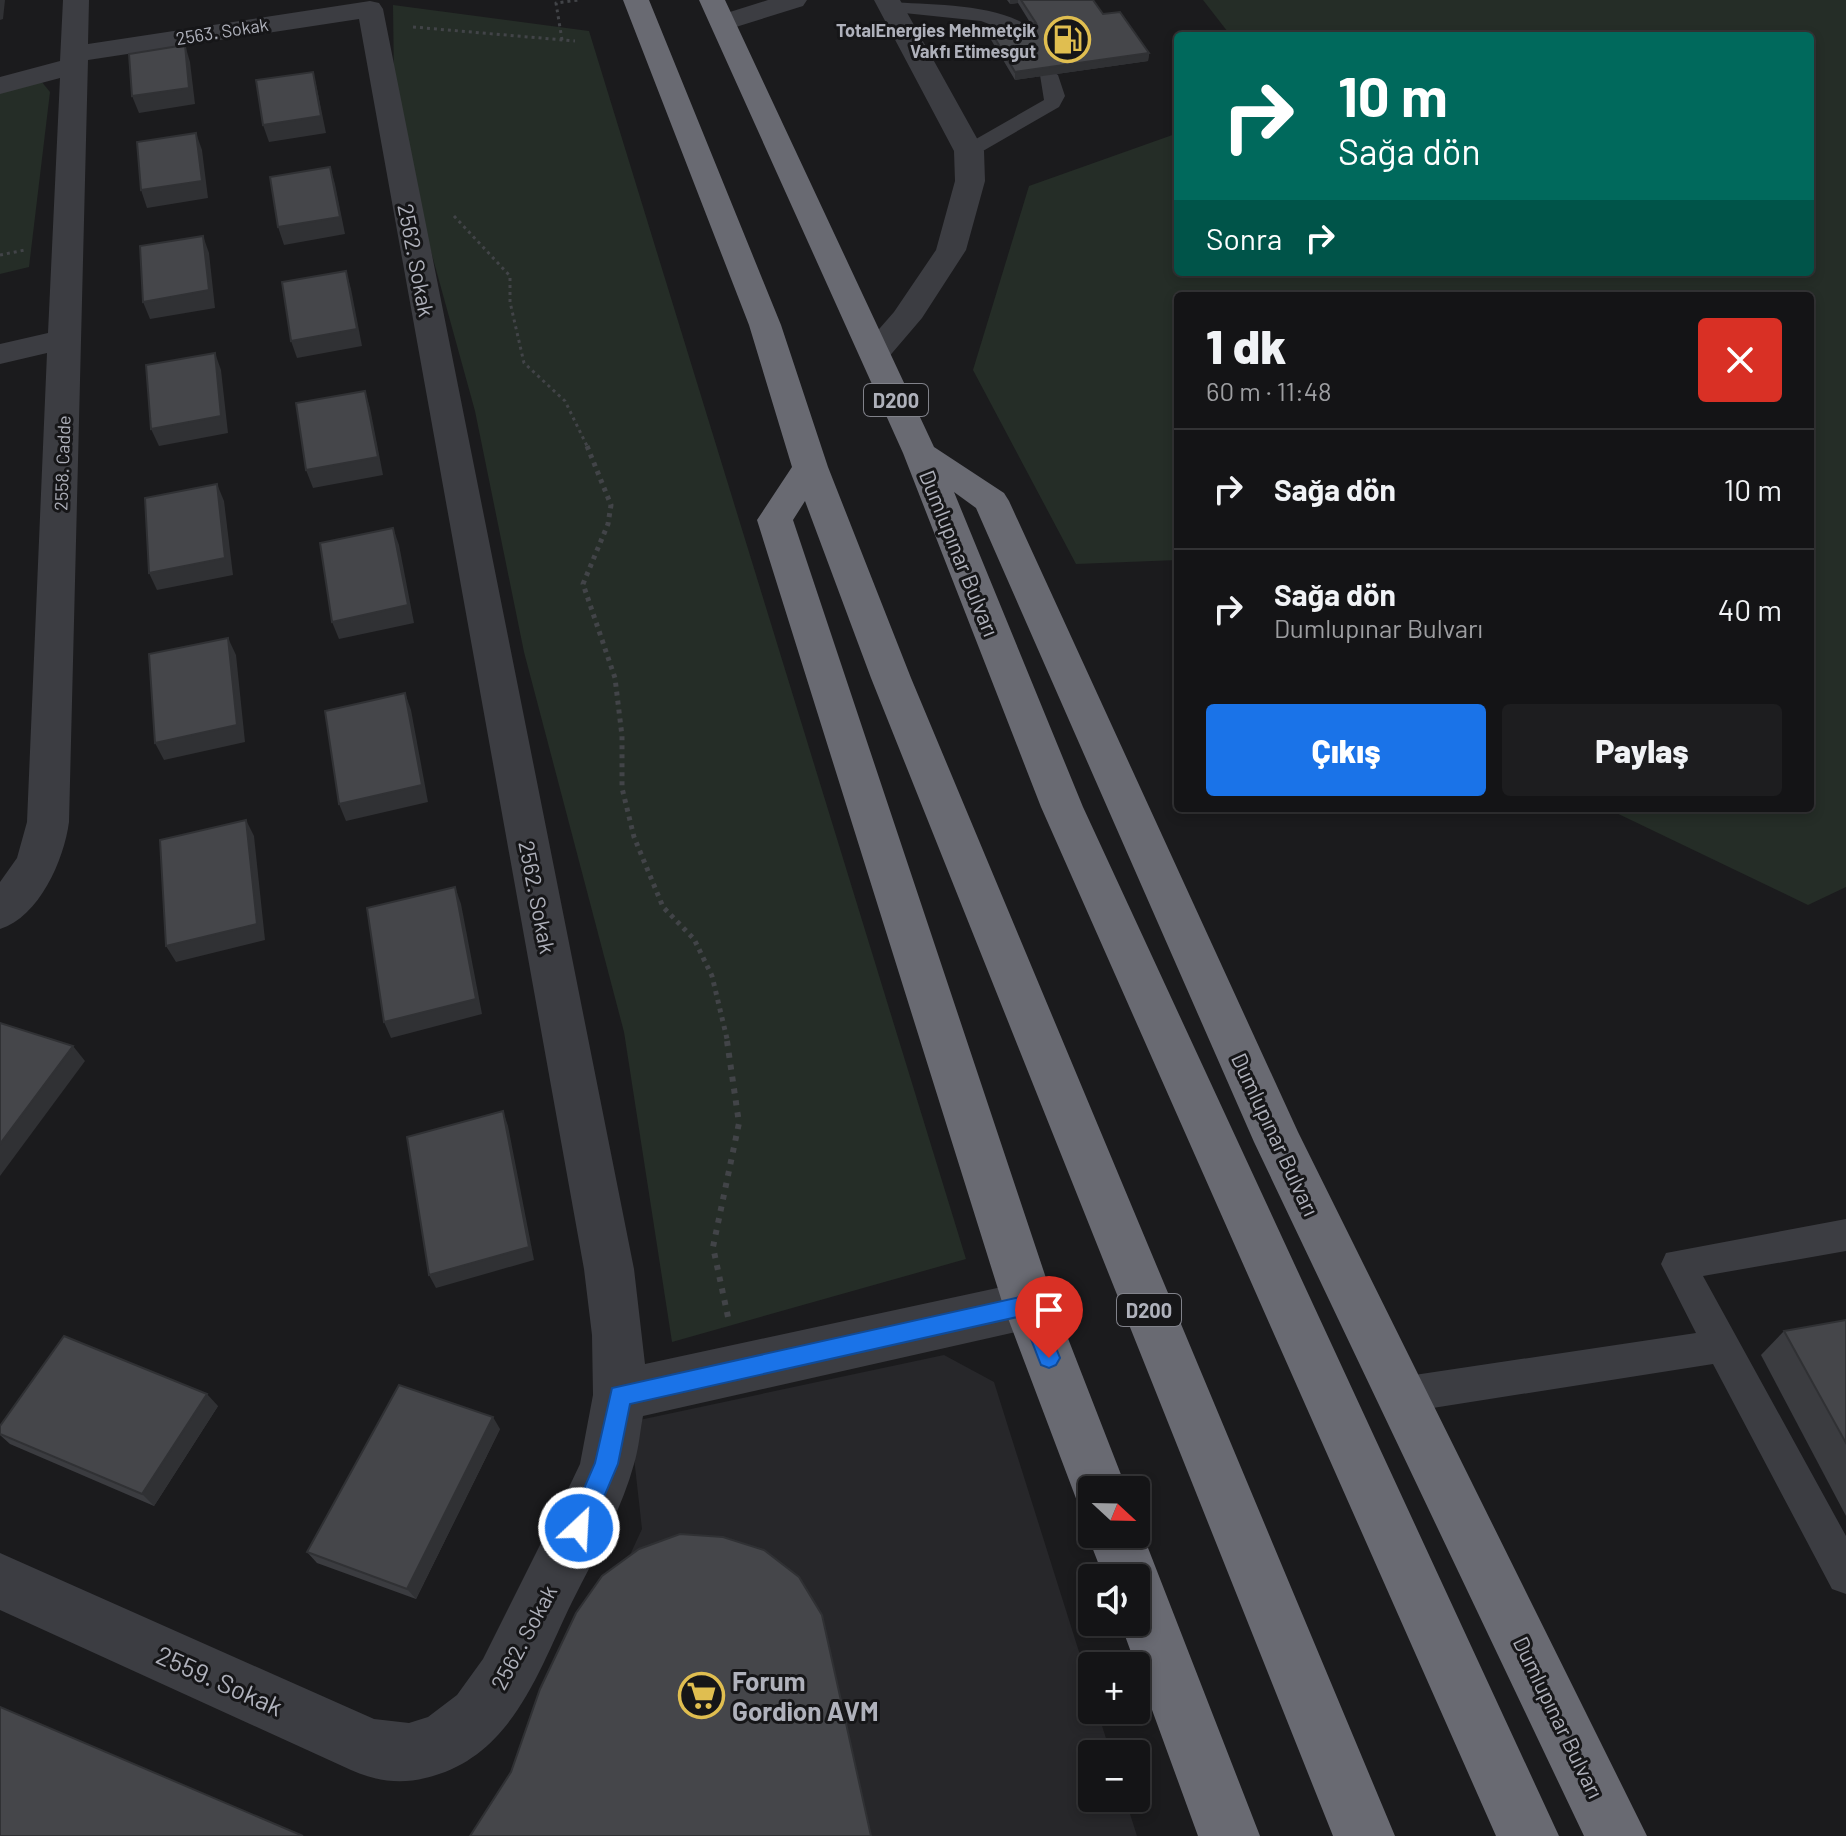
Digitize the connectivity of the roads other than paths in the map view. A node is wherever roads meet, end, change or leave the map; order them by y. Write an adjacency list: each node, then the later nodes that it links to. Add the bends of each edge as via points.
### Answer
1 (76, 0): 8 (street, 2558. Cadde)
2 (636, 0): 16 (highway, D200, via 765,325)
3 (794, 0): 6 (street)
4 (889, 4): 7 (lane, via 999,20); 11 (street)
5 (370, 9): 8 (street, 2563. Sokak); 21 (street, 2562. Sokak, via 609,1269)
6 (718, 11): 13 (highway, Dumlupınar Bulvarı / D200)
7 (1026, 33)
8 (75, 60): 10 (street, 2563. Sokak); 12 (street, 2558. Cadde)
9 (1049, 75): 11 (lane, via 1052,103)
10 (0, 86)
11 (969, 151): 13 (street, via 970,181 951,250 906,318)
12 (66, 339): 14 (street); 17 (street, 2558. Cadde, via 47,834 30,877)
13 (875, 352): 15 (highway, Dumlupınar Bulvarı / D200)
14 (0, 354)
15 (920, 453): 22 (highway, Dumlupınar Bulvarı, via 991,501 1278,1142); 30 (highway, Dumlupınar Bulvarı / D200, via 1062,807)
16 (810, 467): 19 (highway, via 775,520); 29 (highway, D200, via 934,785)
17 (0, 912)
18 (1846, 1235): 20 (lane, via 1678,1264)
19 (1029, 1305): 21 (street); 23 (highway)
20 (1723, 1346): 22 (lane); 24 (lane)
21 (620, 1395): 27 (street, 2562. Sokak, via 610,1451 596,1490 504,1680 478,1716)
22 (1401, 1395): 31 (highway, Dumlupınar Bulvarı)
23 (1094, 1476)
24 (1846, 1575)
25 (0, 1581): 27 (street, 2559. Sokak, via 372,1749 409,1753)
26 (1150, 1626): 28 (highway)
27 (444, 1743)
28 (1229, 1836)
29 (1364, 1836)
30 (1528, 1836)
31 (1616, 1836)

